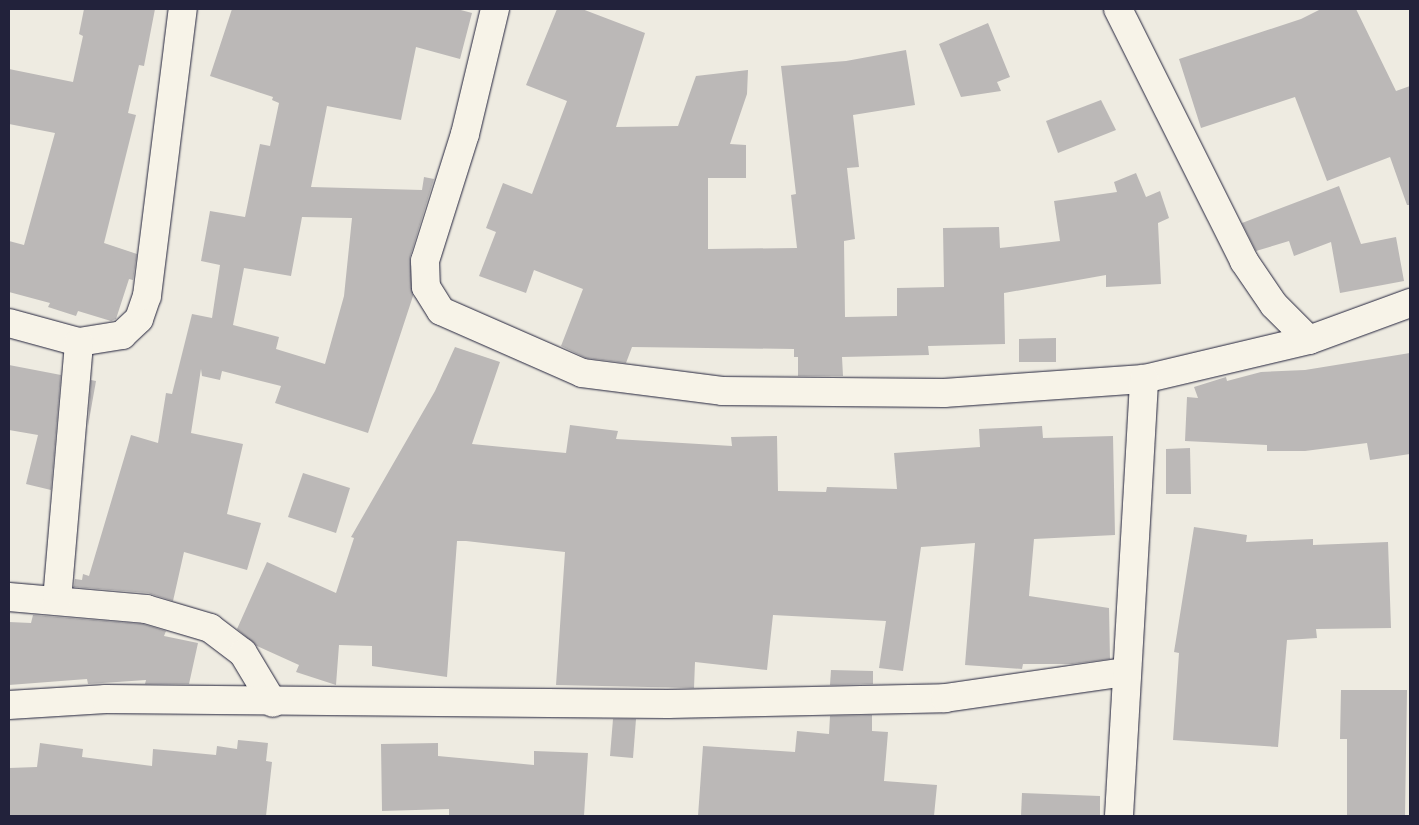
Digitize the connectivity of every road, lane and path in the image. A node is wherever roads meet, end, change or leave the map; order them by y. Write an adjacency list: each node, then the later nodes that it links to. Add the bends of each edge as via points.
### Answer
1 (183, 9): 7 (street, via 147,296 139,319 122,335)
2 (494, 9): 8 (street, via 465,134 426,261 426,286 441,310 582,373 722,391 944,393)
3 (1118, 9): 6 (street, via 1244,261 1274,305)
4 (1410, 303): 6 (street)
5 (9, 323): 7 (street)
6 (1309, 340): 8 (street)
7 (79, 342): 10 (street)
8 (1144, 379): 11 (street)
9 (9, 597): 10 (street)
10 (57, 600): 12 (street, via 146,609 210,628 243,653)
11 (1126, 672): 12 (street, via 945,698 668,704); 14 (street)
12 (273, 703): 13 (street, via 106,699)
13 (9, 705)
14 (1119, 816)

